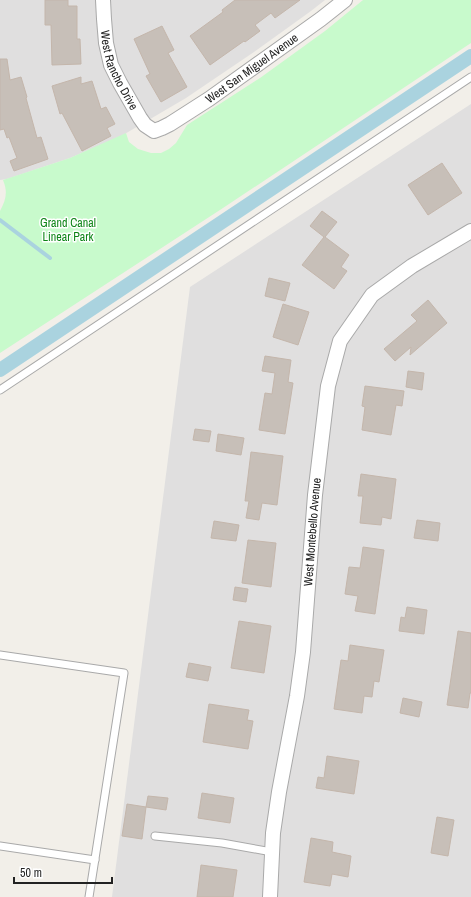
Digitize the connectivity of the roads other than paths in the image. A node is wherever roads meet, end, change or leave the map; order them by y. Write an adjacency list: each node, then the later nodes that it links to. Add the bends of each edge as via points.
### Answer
1 (104, 0): 4 (street, West Rancho Drive, via 106,43 112,65 140,118)
2 (346, 0): 4 (street, West San Miguel Avenue, via 209,99)
3 (471, 77): 6 (lane)
4 (154, 131)
5 (471, 231): 10 (street, West Montebello Avenue, via 412,266 372,295 340,341 328,386 315,495 303,652)
6 (0, 390)
7 (0, 655): 11 (lane, via 124,673)
8 (155, 836): 10 (lane, via 222,843)
9 (0, 846): 11 (lane)
10 (272, 852): 13 (street, West Montebello Avenue)
11 (95, 860): 12 (lane)
12 (89, 897)
13 (270, 897)

